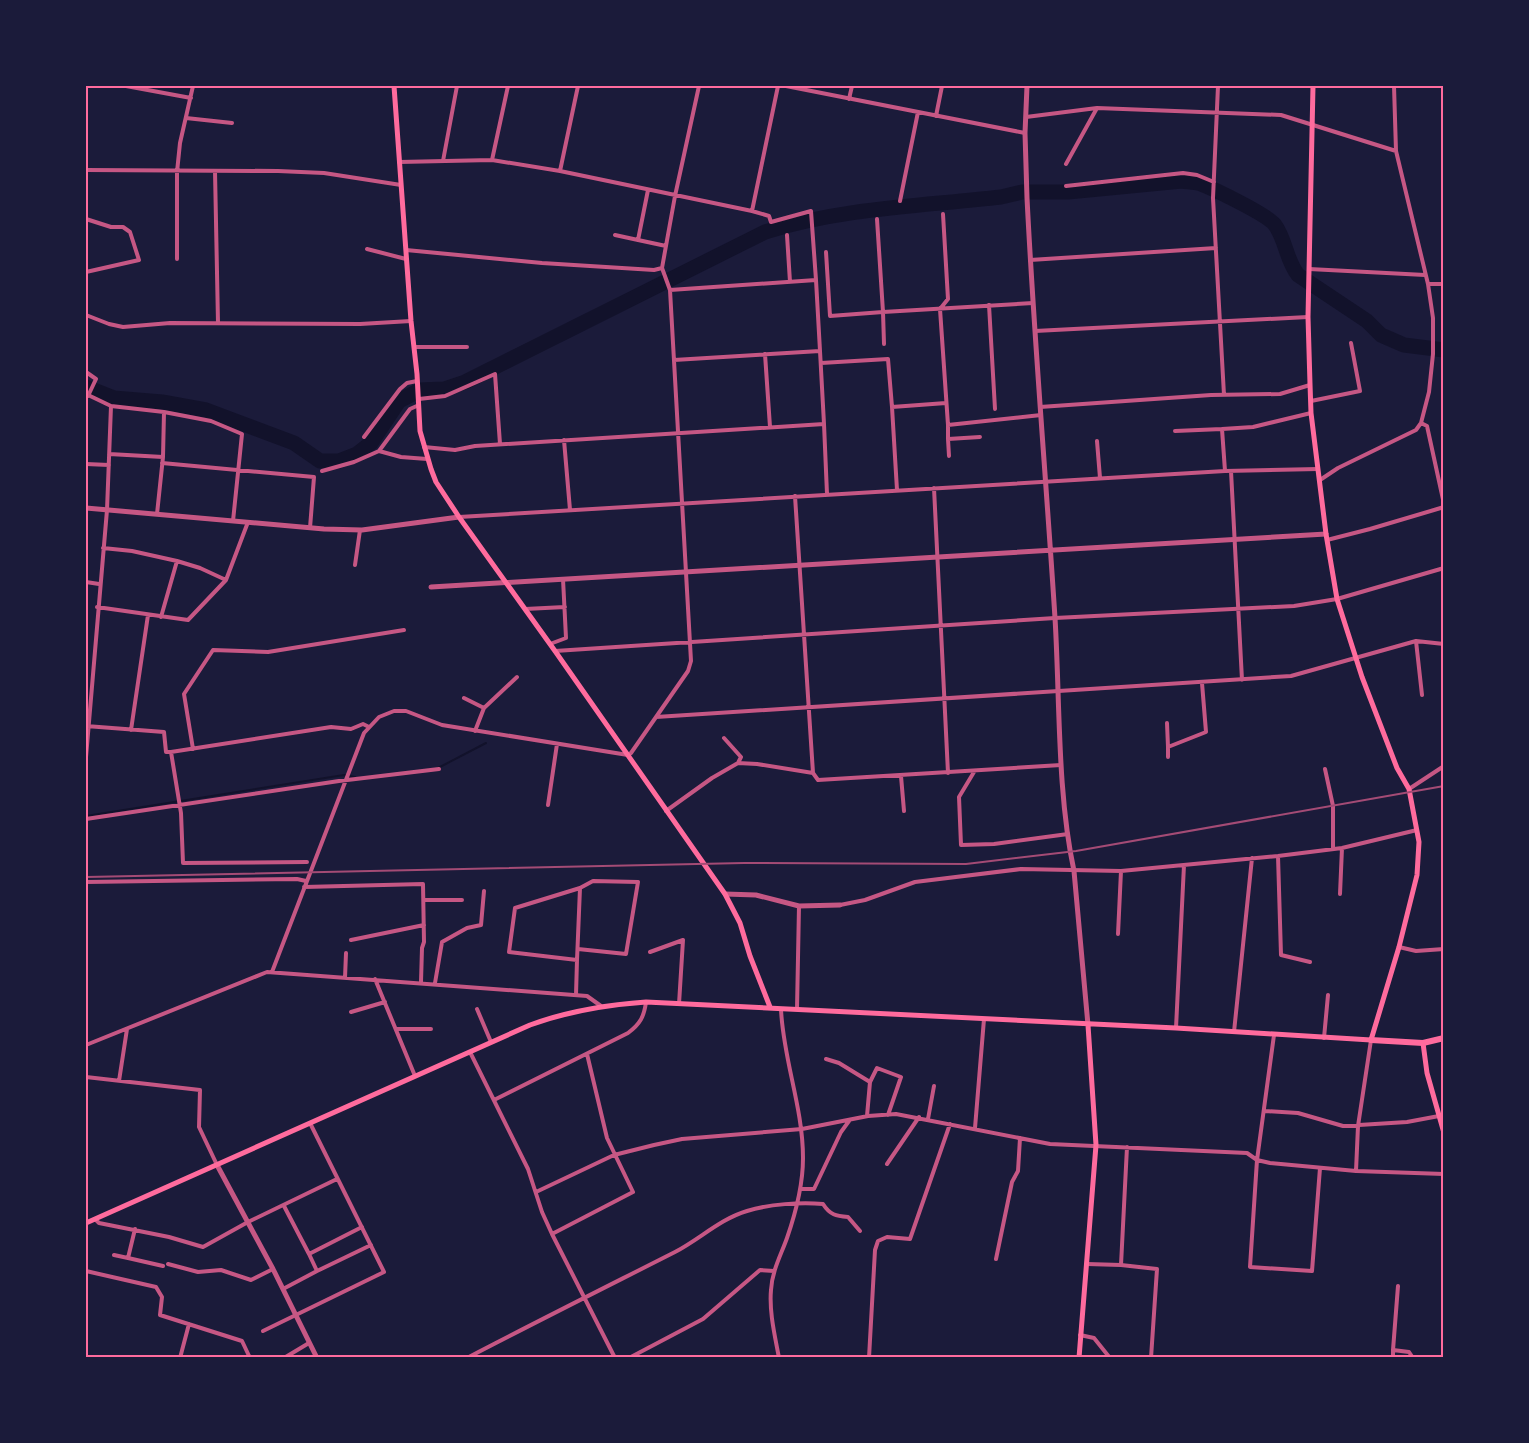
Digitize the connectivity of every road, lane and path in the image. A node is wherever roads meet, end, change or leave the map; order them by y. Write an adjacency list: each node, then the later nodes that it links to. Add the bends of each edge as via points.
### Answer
1 (126, 86): 17 (street)
2 (193, 86): 18 (street)
3 (394, 86): 32 (main road)
4 (457, 86): 31 (street)
5 (508, 86): 30 (street)
6 (578, 86): 36 (street)
7 (699, 86): 42 (street)
8 (778, 86): 44 (street)
9 (786, 86): 16 (street)
10 (852, 86): 19 (street)
11 (942, 86): 23 (street)
12 (1027, 86): 24 (street)
13 (1218, 86): 22 (street)
14 (1313, 86): 27 (main road)
15 (1394, 86): 29 (street)
16 (801, 87): 19 (street)
17 (151, 88): 18 (street)
18 (191, 98): 25 (street)
19 (849, 99): 21 (street)
20 (1097, 108): 22 (street); 24 (street); 33 (street)
21 (918, 112): 23 (street); 43 (street)
22 (1217, 112): 27 (street, via 1281,115); 38 (street)
23 (936, 116): 28 (street)
24 (1026, 117): 28 (street)
25 (186, 118): 26 (street); 37 (street)
26 (232, 123)
27 (1312, 124): 29 (street); 60 (main road)
28 (1025, 133): 58 (street)
29 (1396, 151): 62 (street)
30 (492, 160): 31 (street); 36 (street)
31 (443, 161): 32 (street)
32 (399, 162): 39 (main road)
33 (1066, 164)
34 (86, 170): 37 (street)
35 (215, 171): 37 (street); 39 (street, via 324,173); 76 (street)
36 (560, 171): 41 (street)
37 (177, 172): 56 (street)
38 (1214, 182): 40 (street, via 1183,173); 52 (street)
39 (401, 185): 54 (main road)
40 (1066, 186)
41 (648, 190): 42 (street); 50 (street)
42 (675, 196): 44 (street); 51 (street)
43 (900, 201)
44 (752, 211): 63 (street, via 768,216 771,222 811,211)
45 (943, 214): 70 (street, via 948,299)
46 (86, 219): 61 (street, via 130,232 139,260)
47 (877, 219): 71 (street)
48 (615, 235): 50 (street)
49 (787, 235): 64 (street)
50 (638, 240): 51 (street)
51 (666, 246): 59 (street)
52 (1216, 248): 58 (street); 75 (street)
53 (367, 249): 57 (street)
54 (406, 250): 57 (main road); 59 (street, via 543,263)
55 (826, 252): 71 (street, via 830,316)
56 (177, 259)
57 (407, 259): 74 (main road)
58 (1030, 260): 68 (street)
59 (662, 268): 67 (street)
60 (1309, 269): 62 (street); 73 (main road)
61 (86, 272)
62 (1426, 275): 65 (street)
63 (816, 280): 64 (street); 82 (street)
64 (790, 282): 67 (street)
65 (1428, 284): 66 (street); 101 (street, via 1433,354 1428,404)
66 (1443, 284)
67 (670, 290): 84 (street)
68 (1033, 303): 69 (street); 77 (street)
69 (989, 305): 70 (street); 97 (street)
70 (940, 309): 71 (street); 93 (street)
71 (883, 312): 78 (street)
72 (86, 315): 76 (street, via 123,327)
73 (1308, 317): 75 (street); 88 (main road)
74 (411, 321): 76 (street); 80 (main road)
75 (1220, 322): 77 (street); 90 (street)
76 (218, 323)
77 (1035, 331): 96 (street)
78 (884, 344)
79 (1351, 344): 91 (street, via 1360,391)
80 (414, 347): 81 (street); 87 (main road)
81 (467, 347)
82 (820, 351): 83 (street); 85 (street)
83 (765, 354): 84 (street); 104 (street)
84 (674, 360): 107 (street)
85 (821, 363): 95 (street, via 888,359); 102 (street)
86 (86, 372): 89 (street, via 96,378)
87 (418, 383): 92 (main road); 108 (street, via 407,383 400,389)
88 (1310, 384): 90 (street, via 1280,394); 91 (main road)
89 (87, 395): 94 (street)
90 (1224, 395): 96 (street)
91 (1311, 401): 99 (main road)
92 (419, 402): 113 (street, via 445,396 495,374); 114 (main road); 115 (street)
93 (946, 403): 95 (street); 103 (street)
94 (111, 406): 98 (street); 116 (street)
95 (892, 407): 133 (street)
96 (1041, 407): 100 (street)
97 (995, 409)
98 (164, 412): 118 (street); 124 (street, via 211,421 242,434)
99 (1311, 413): 105 (street, via 1253,427); 123 (main road)
100 (1041, 415): 103 (street); 130 (street)
101 (1421, 423): 129 (street, via 1416,430); 132 (street, via 1427,426)
102 (824, 424): 104 (street); 134 (street)
103 (948, 425): 110 (street)
104 (770, 427): 107 (street)
105 (1222, 429): 106 (street); 126 (street)
106 (1175, 431)
107 (679, 432): 111 (street); 136 (street)
108 (364, 437)
109 (980, 437): 110 (street)
110 (948, 439): 117 (street)
111 (564, 440): 113 (street); 140 (street)
112 (1097, 441): 128 (street)
113 (500, 444): 114 (street, via 455,450)
114 (423, 446): 119 (main road)
115 (379, 451): 119 (street); 125 (street)
116 (109, 454): 118 (street); 122 (street)
117 (949, 456)
118 (163, 457): 120 (street)
119 (427, 459): 142 (main road, via 436,482)
120 (162, 463): 124 (street); 141 (street)
121 (86, 464): 122 (street)
122 (109, 465): 139 (street)
123 (1318, 469): 127 (street); 129 (main road)
124 (238, 470): 143 (street); 145 (street, via 314,477)
125 (322, 471)
126 (1225, 471): 127 (street); 128 (street)
127 (1231, 471): 148 (street)
128 (1100, 478): 130 (street)
129 (1320, 480): 147 (main road)
130 (1045, 482): 131 (street); 150 (street)
131 (934, 488): 133 (street); 151 (street)
132 (1442, 489): 137 (street)
133 (897, 490): 134 (street)
134 (827, 494): 135 (street)
135 (795, 496): 136 (street); 154 (street)
136 (683, 503): 140 (street); 156 (street)
137 (1443, 506): 147 (street, via 1370,530)
138 (86, 508): 139 (street)
139 (107, 510): 141 (street); 149 (street)
140 (570, 510): 142 (street)
141 (158, 514): 143 (street)
142 (459, 517): 146 (street); 160 (main road)
143 (233, 521): 144 (street)
144 (248, 522): 145 (street); 158 (street)
145 (310, 528): 146 (street)
146 (360, 530): 153 (street)
147 (1326, 537): 148 (street); 163 (main road)
148 (1236, 539): 150 (street); 166 (street)
149 (103, 548): 152 (street); 161 (street)
150 (1050, 551): 151 (street); 170 (street)
151 (937, 557): 154 (street); 171 (street)
152 (177, 561): 158 (street); 169 (street)
153 (355, 565)
154 (800, 565): 156 (street); 173 (street)
155 (1443, 568): 163 (street)
156 (685, 571): 157 (street); 174 (street)
157 (563, 579): 160 (street); 165 (street)
158 (226, 580): 169 (street, via 188,620)
159 (86, 582): 161 (street)
160 (506, 583): 162 (street); 167 (main road)
161 (99, 584): 164 (street)
162 (431, 587)
163 (1338, 599): 166 (street, via 1294,606); 179 (main road)
164 (97, 607): 168 (street); 181 (street)
165 (565, 607): 167 (street); 176 (street, via 566,638)
166 (1238, 608): 170 (street); 183 (street)
167 (524, 609): 176 (main road)
168 (148, 615): 169 (street); 195 (street)
169 (161, 617)
170 (1055, 618): 171 (street); 185 (street)
171 (940, 627): 173 (street); 188 (street)
172 (404, 630): 200 (street, via 268,652 213,650 184,694)
173 (805, 634): 174 (street); 190 (street)
174 (689, 641): 178 (street); 191 (street, via 688,670)
175 (1416, 641): 177 (street); 179 (street); 186 (street)
176 (550, 644): 178 (main road)
177 (1443, 644)
178 (555, 651): 202 (main road)
179 (1356, 657): 183 (street, via 1291,676); 215 (main road, via 1397,768)
180 (86, 674): 181 (street)
181 (91, 674): 193 (street)
182 (517, 677): 189 (street)
183 (1242, 680): 184 (street)
184 (1202, 683): 185 (street); 199 (street, via 1206,732)
185 (1059, 692): 188 (street); 206 (street)
186 (1422, 695)
187 (464, 698): 189 (street)
188 (945, 699): 190 (street); 212 (street)
189 (484, 708): 196 (street)
190 (810, 708): 191 (street); 211 (street)
191 (656, 717): 202 (street)
192 (1167, 723): 199 (street)
193 (86, 726): 195 (street); 203 (street)
194 (369, 727): 196 (street, via 379,717 406,711 442,725); 200 (street, via 331,727); 214 (street)
195 (131, 729): 201 (street, via 164,732 166,752)
196 (475, 731): 198 (street)
197 (724, 738): 205 (street, via 741,757)
198 (556, 744): 202 (street); 217 (street)
199 (1168, 747): 204 (street)
200 (193, 749): 201 (street)
201 (171, 752): 216 (street)
202 (628, 754): 218 (main road)
203 (86, 757)
204 (1168, 757)
205 (738, 763): 211 (street); 218 (street)
206 (1062, 765): 210 (street); 222 (street)
207 (1443, 766): 215 (street)
208 (439, 769): 214 (street)
209 (1325, 769): 224 (street, via 1333,806)
210 (974, 771): 212 (street); 222 (street, via 959,797 961,845)
211 (813, 773): 213 (street, via 818,780)
212 (948, 773): 213 (street)
213 (901, 776): 219 (street)
214 (346, 781): 216 (street); 231 (street)
215 (1409, 789): 221 (main road)
216 (180, 805): 220 (street); 227 (street, via 183,863)
217 (548, 805)
218 (666, 811): 236 (main road)
219 (904, 812)
220 (86, 819)
221 (1418, 830): 223 (street); 245 (main road, via 1418,868)
222 (1069, 834): 229 (street)
223 (1342, 848): 224 (street); 237 (street)
224 (1333, 849): 225 (street)
225 (1278, 856): 226 (street); 251 (street, via 1281,955)
226 (1252, 858): 228 (street); 274 (street)
227 (307, 862)
228 (1184, 865): 230 (street); 270 (street)
229 (1074, 871): 230 (street); 240 (street, via 1021,869 915,882); 269 (street)
230 (1121, 871): 243 (street)
231 (306, 881): 232 (street); 233 (street)
232 (86, 882)
233 (304, 887): 238 (street, via 423,884); 252 (street)
234 (580, 888): 246 (street); 246 (street, via 592,881 638,882 626,954); 250 (street, via 515,908 510,952)
235 (484, 891): 256 (street, via 481,925 442,942)
236 (725, 894): 241 (street, via 756,895); 263 (main road, via 740,923)
237 (1340, 894)
238 (424, 900): 239 (street); 242 (street)
239 (462, 900)
240 (840, 905): 241 (street)
241 (799, 906): 266 (street)
242 (424, 926): 244 (street); 255 (street)
243 (1119, 934)
244 (351, 940)
245 (1399, 946): 247 (street, via 1416,951); 278 (main road)
246 (578, 949): 250 (street)
247 (1443, 949)
248 (650, 952): 261 (street, via 682,940)
249 (346, 953): 253 (street)
250 (577, 960): 257 (street)
251 (1310, 962)
252 (272, 972): 253 (street); 271 (street)
253 (345, 978): 254 (street)
254 (375, 980): 255 (street); 259 (street)
255 (421, 982): 256 (street)
256 (435, 983): 257 (street)
257 (576, 995): 262 (street, via 587,996)
258 (1328, 995): 276 (street)
259 (385, 1002): 267 (street); 272 (street)
260 (646, 1002): 261 (main road); 262 (main road); 283 (street, via 639,1024)
261 (679, 1004): 263 (main road)
262 (601, 1006): 279 (main road, via 556,1015)
263 (770, 1008): 264 (main road)
264 (782, 1008): 266 (main road); 302 (street)
265 (477, 1009): 279 (street)
266 (797, 1009): 268 (main road)
267 (351, 1011)
268 (984, 1018): 269 (main road); 301 (street)
269 (1088, 1025): 270 (main road); 305 (main road)
270 (1176, 1028): 274 (main road)
271 (127, 1029): 281 (street); 287 (street)
272 (396, 1029): 273 (street); 286 (street)
273 (431, 1029)
274 (1234, 1032): 275 (main road)
275 (1274, 1035): 276 (main road); 291 (street)
276 (1324, 1038): 278 (main road)
277 (1443, 1038): 280 (main road)
278 (1371, 1040): 280 (main road); 300 (street)
279 (491, 1042): 282 (main road)
280 (1424, 1042): 294 (main road, via 1427,1073)
281 (86, 1046)
282 (470, 1052): 286 (main road); 290 (street)
283 (587, 1054): 290 (street); 307 (street)
284 (826, 1059): 288 (street)
285 (86, 1077): 287 (street)
286 (415, 1077): 298 (main road)
287 (120, 1081): 310 (street, via 200,1090 199,1127)
288 (870, 1082): 292 (street, via 877,1068 901,1077); 293 (street)
289 (934, 1086): 296 (street)
290 (494, 1100): 316 (street)
291 (1265, 1111): 300 (street, via 1298,1113 1343,1126); 308 (street)
292 (888, 1114): 293 (street); 295 (street)
293 (867, 1116): 297 (street)
294 (1439, 1116): 300 (street); 303 (main road)
295 (919, 1118): 296 (street); 309 (street)
296 (928, 1119): 299 (street)
297 (849, 1120): 302 (street); 315 (street, via 814,1189)
298 (310, 1123): 310 (main road); 314 (street)
299 (950, 1124): 301 (street); 354 (street, via 910,1239 886,1237 878,1241 874,1250)
300 (1358, 1126): 312 (street)
301 (975, 1128): 304 (street)
302 (801, 1129): 307 (street, via 682,1139); 315 (street)
303 (1443, 1134)
304 (1020, 1138): 305 (street, via 1050,1144); 330 (street, via 1018,1170)
305 (1096, 1145): 306 (street); 331 (main road)
306 (1127, 1147): 308 (street, via 1247,1153); 332 (street)
307 (614, 1155): 316 (street); 325 (street, via 633,1192)
308 (1257, 1160): 311 (street); 311 (street, via 1250,1267 1312,1271)
309 (887, 1164)
310 (217, 1165): 319 (main road); 320 (street)
311 (1320, 1168): 312 (street)
312 (1356, 1171): 313 (street)
313 (1443, 1174)
314 (337, 1179): 318 (street); 322 (street)
315 (800, 1190): 317 (street)
316 (536, 1192): 325 (street)
317 (798, 1205): 324 (street, via 823,1204 835,1215 848,1217); 336 (street); 339 (street, via 747,1211 725,1220 689,1245)
318 (284, 1206): 320 (street); 327 (street)
319 (94, 1219): 321 (main road); 323 (street)
320 (248, 1222): 323 (street, via 203,1247); 333 (street)
321 (86, 1223)
322 (362, 1227): 326 (street); 327 (street)
323 (135, 1229): 329 (street)
324 (860, 1231)
325 (552, 1234): 339 (street)
326 (371, 1245): 335 (street); 340 (street, via 384,1272)
327 (309, 1254): 335 (street)
328 (114, 1255): 329 (street)
329 (128, 1258): 333 (street, via 198,1272 221,1270 251,1281)
330 (996, 1259)
331 (1087, 1264): 332 (street); 343 (main road)
332 (1121, 1265): 357 (street, via 1157,1269)
333 (273, 1269): 338 (street)
334 (86, 1271): 341 (street, via 156,1287 162,1297 160,1315)
335 (317, 1271): 338 (street)
336 (774, 1271): 352 (street, via 760,1270 703,1319); 353 (street, via 771,1309)
337 (1398, 1286): 345 (street)
338 (284, 1289): 340 (street)
339 (584, 1299): 350 (street); 351 (street)
340 (297, 1316): 342 (street); 344 (street)
341 (189, 1324): 346 (street); 347 (street, via 242,1341)
342 (263, 1331)
343 (1080, 1335): 355 (main road); 356 (street, via 1094,1338)
344 (310, 1343): 348 (street); 349 (street)
345 (1393, 1350): 358 (street); 359 (street, via 1409,1352)
346 (180, 1358)
347 (250, 1358)
348 (284, 1358)
349 (318, 1358)
350 (467, 1358)
351 (615, 1358)
352 (629, 1358)
353 (779, 1358)
354 (869, 1358)
355 (1079, 1358)
356 (1110, 1358)
357 (1151, 1358)
358 (1393, 1358)
359 (1413, 1358)

